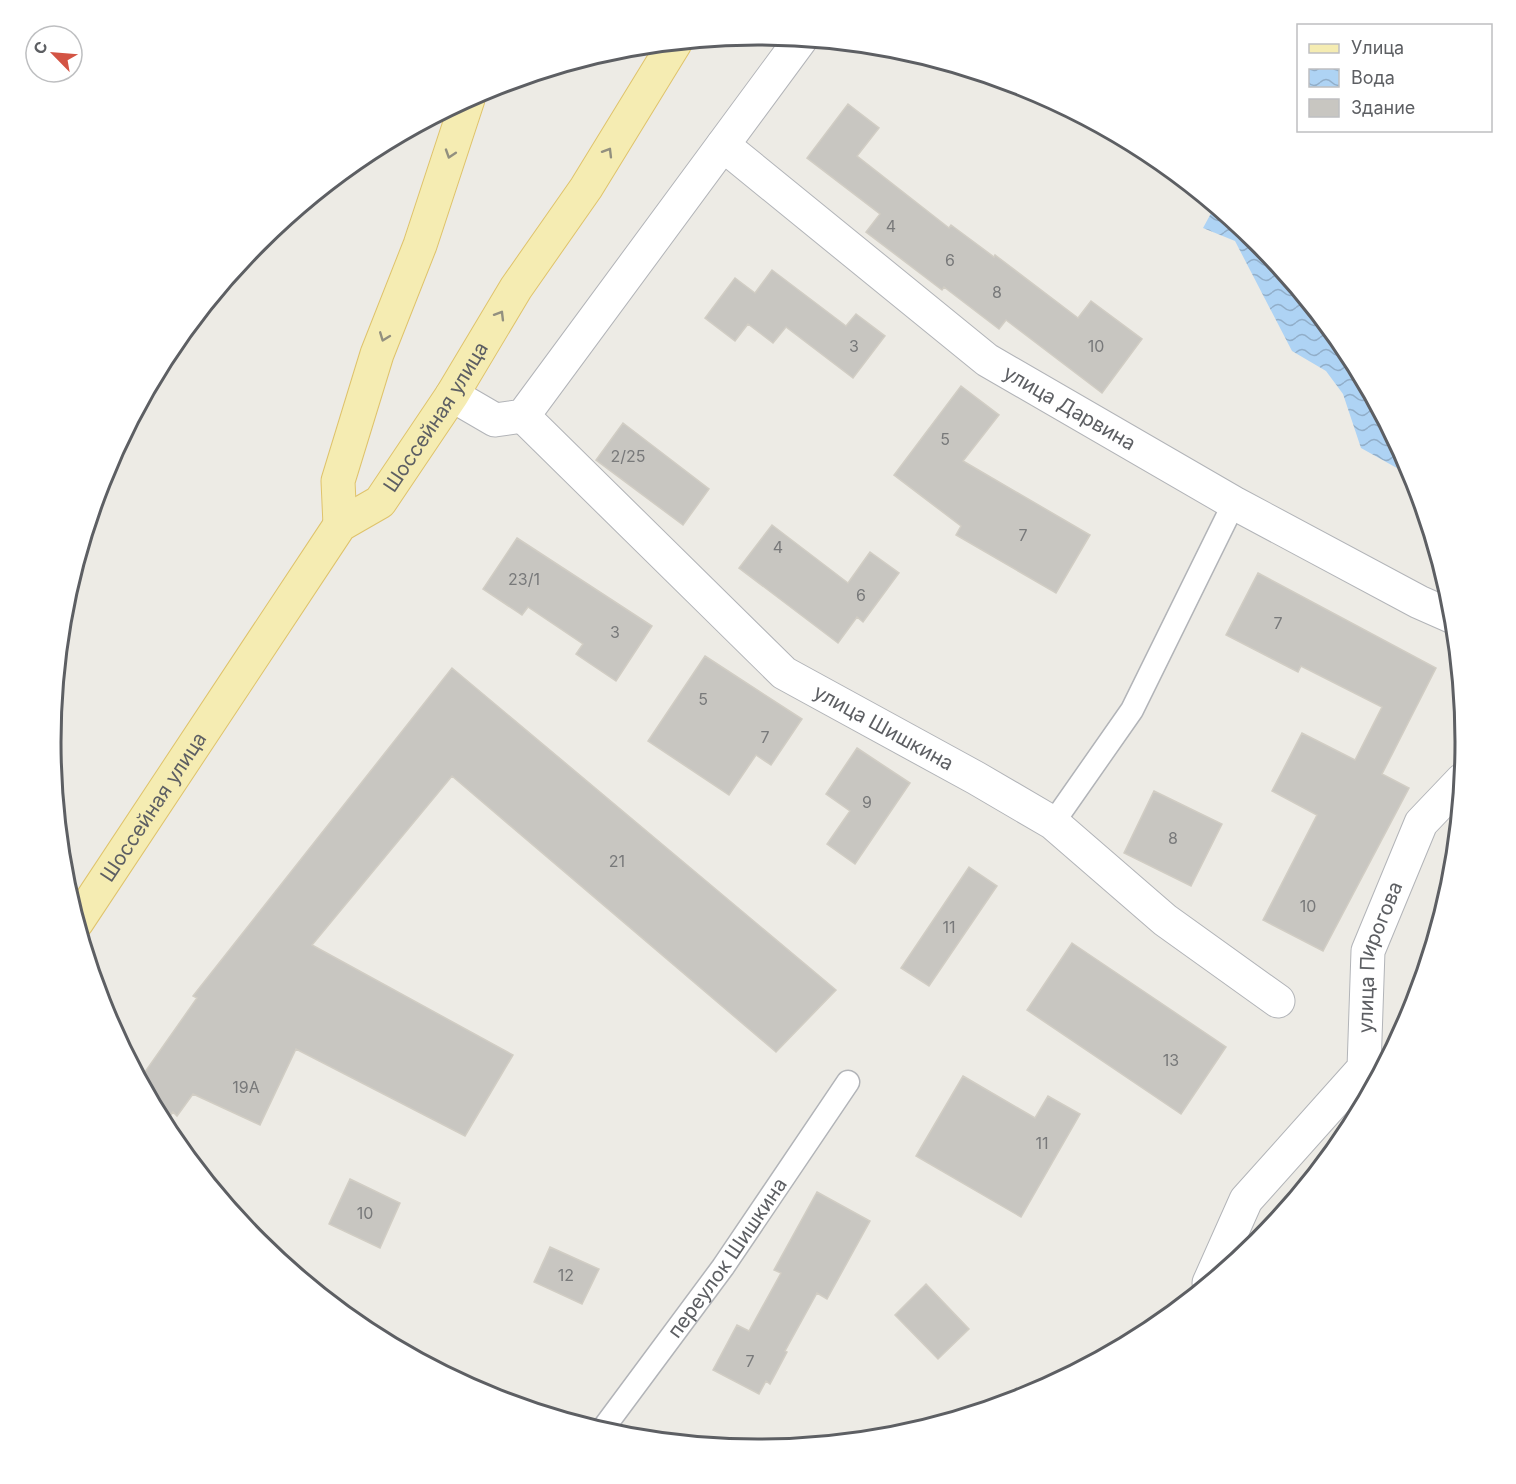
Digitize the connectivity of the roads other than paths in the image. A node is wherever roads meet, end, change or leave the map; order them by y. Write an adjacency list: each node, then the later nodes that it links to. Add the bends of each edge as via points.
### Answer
1 (796, 46): 4 (street)
2 (670, 51): 5 (main road, Шоссейная улица, one-way to 2, via 516,288 586,188)
3 (464, 110): 8 (main road, one-way to 8, via 420,245 377,354 338,482)
4 (723, 145): 6 (street); 7 (street, улица Дарвина, via 987,360)
5 (452, 395): 6 (street, via 495,420); 8 (main road, Шоссейная улица, via 380,502)
6 (523, 416): 11 (street, улица Шишкина, via 784,673)
7 (1234, 503): 9 (street, улица Дарвина); 11 (lane, via 1132,710)
8 (340, 525): 12 (main road, Шоссейная улица)
9 (1443, 613)
10 (1454, 788): 15 (street, улица Пирогова, via 1421,823 1368,951 1364,1068 1246,1200)
11 (1053, 823): 13 (street, улица Шишкина, via 1165,920)
12 (83, 913)
13 (1278, 1000)
14 (849, 1082): 16 (lane, переулок Шишкина, via 723,1267)
15 (1216, 1268)
16 (608, 1422)

